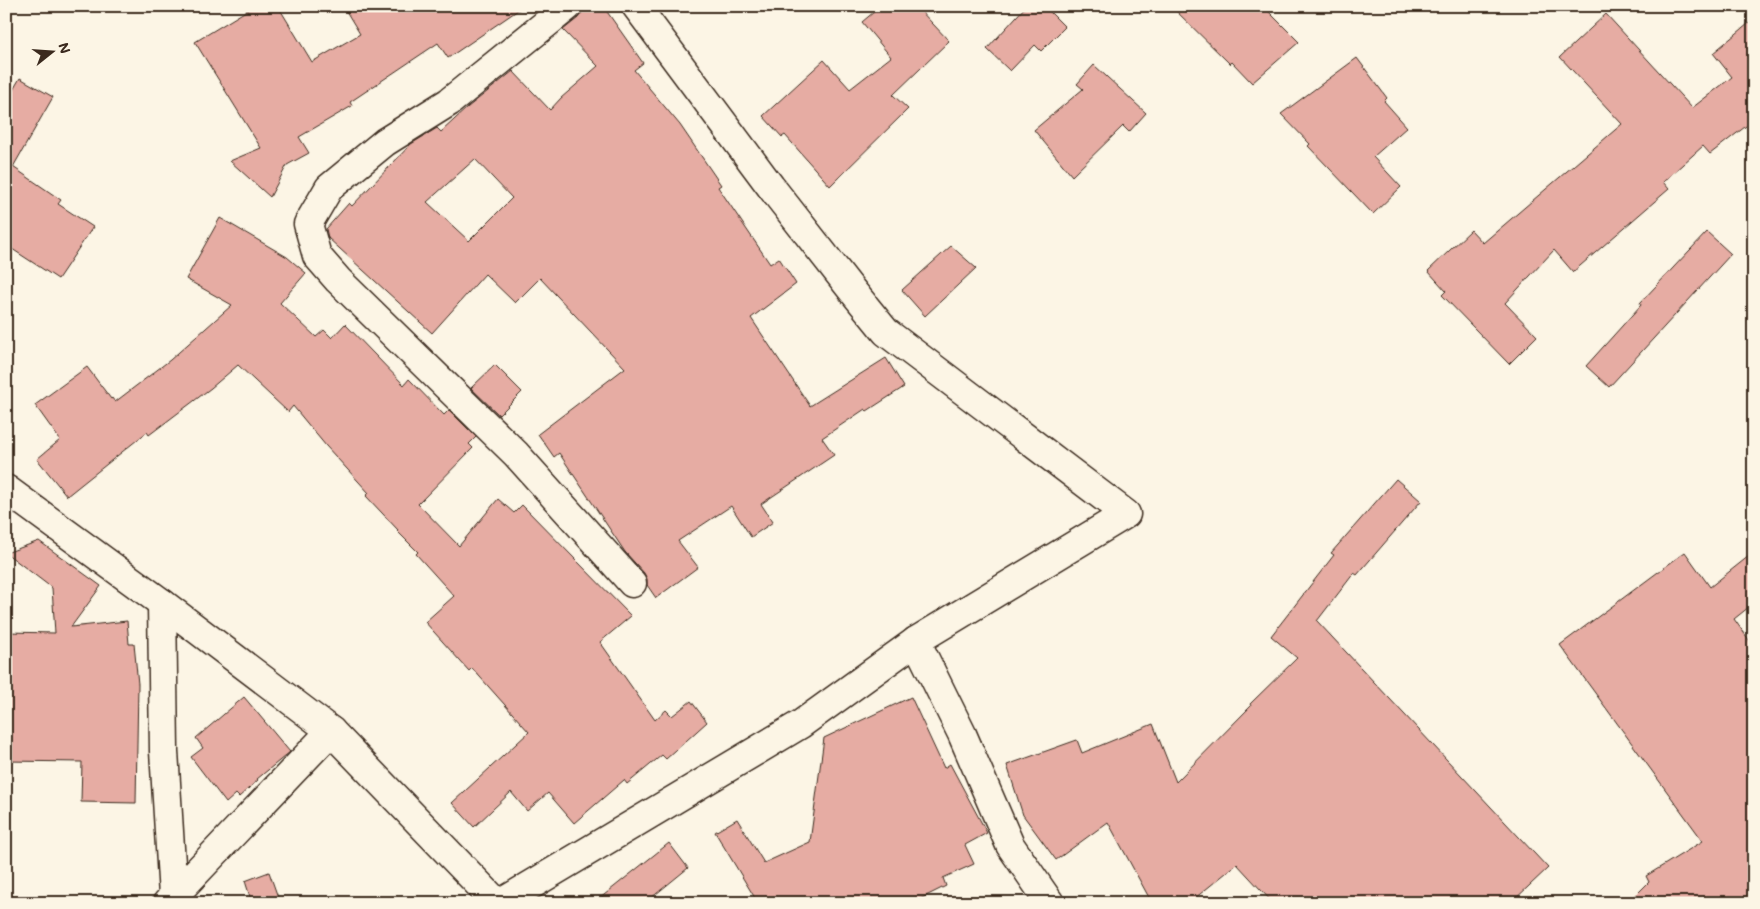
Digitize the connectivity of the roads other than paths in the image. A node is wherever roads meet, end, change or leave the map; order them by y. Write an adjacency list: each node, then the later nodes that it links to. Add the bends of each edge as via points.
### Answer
1 (568, 6): 4 (street, via 448,102 385,142 329,188 308,224 317,256 338,280 516,454)
2 (636, 6): 6 (street, via 771,187 886,332 1126,514)
3 (6, 489): 5 (street)
4 (632, 583)
5 (162, 603): 7 (street); 8 (street)
6 (916, 641): 10 (street, via 801,724); 11 (street, via 962,734 1010,845)
7 (331, 731): 8 (street); 9 (street)
8 (170, 900)
9 (497, 903)
10 (501, 903)
11 (1050, 903)

